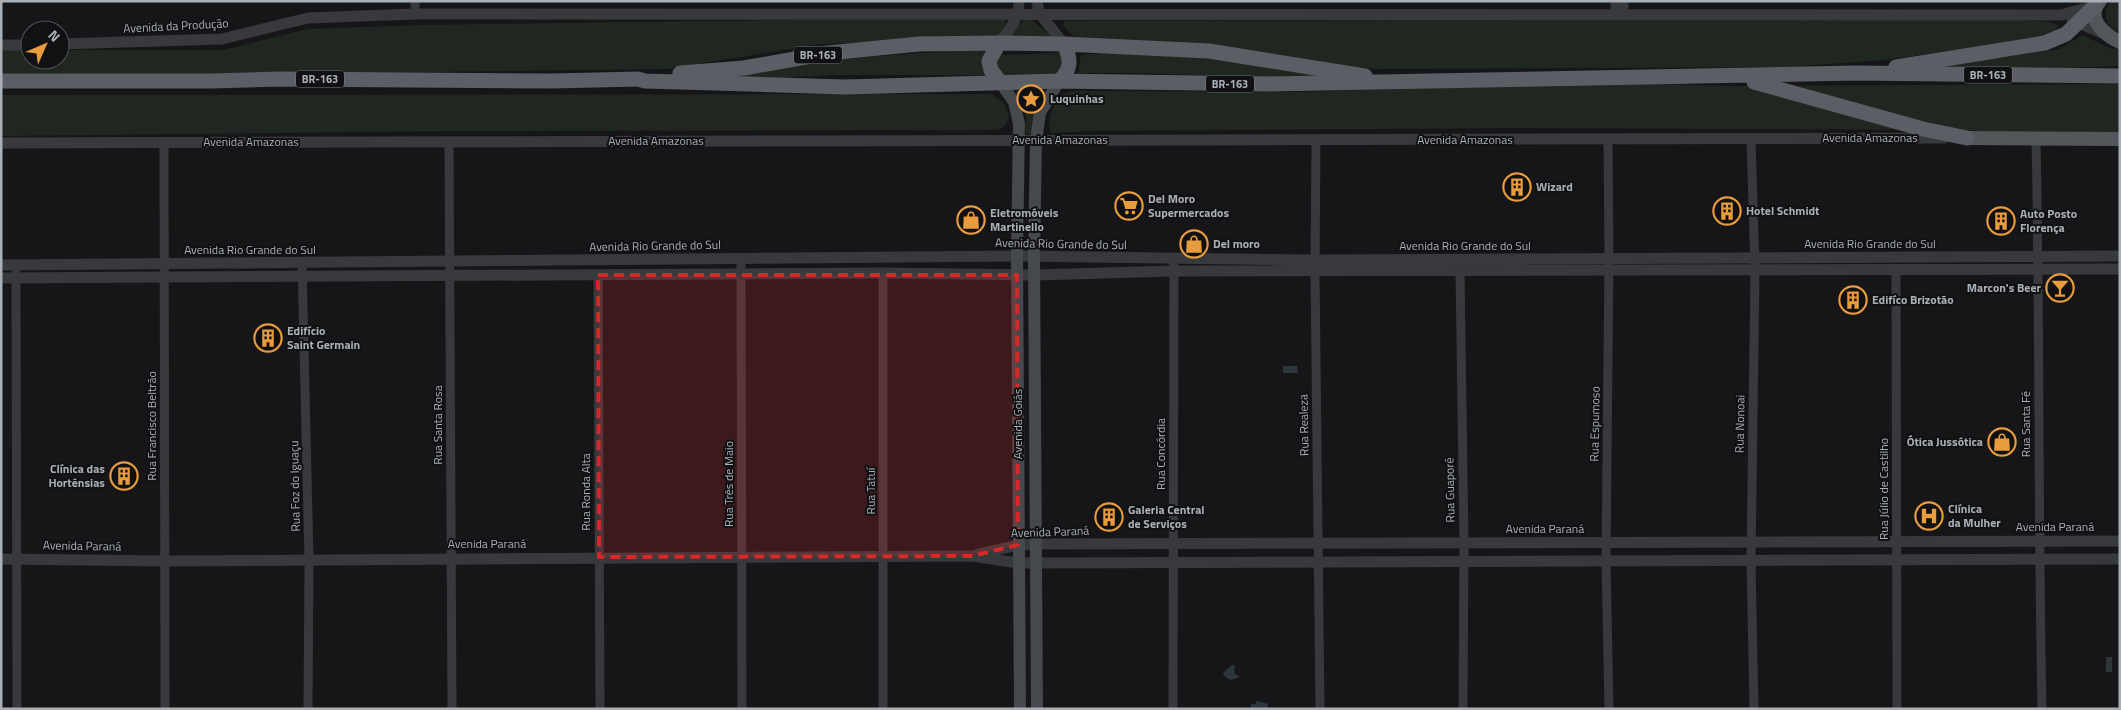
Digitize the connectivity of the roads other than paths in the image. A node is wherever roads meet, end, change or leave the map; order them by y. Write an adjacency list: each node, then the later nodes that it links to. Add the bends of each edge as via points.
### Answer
1 (415, 1): 8 (street)
2 (1036, 1): 7 (street)
3 (1615, 1): 9 (street)
4 (1624, 1): 9 (street)
5 (2098, 3): 10 (street, Avenida da Produção); 11 (highway); 12 (main road, via 2096,20)
6 (1019, 7): 7 (street, Avenida da Produção); 8 (street, Avenida da Produção); 14 (street, via 1014,23)
7 (1039, 13): 9 (street, Avenida da Produção); 16 (street)
8 (415, 14): 15 (street, Avenida da Produção, via 308,18 222,39)
9 (1619, 14): 10 (street, Avenida da Produção)
10 (2061, 15): 11 (street, Avenida da Produção)
11 (2078, 23): 12 (street, Avenida da Produção); 19 (highway, via 2060,38 2045,44)
12 (2104, 34): 13 (main road)
13 (2120, 42)
14 (1000, 43): 16 (highway, BR-163); 22 (highway, BR-163, via 919,44 828,52 744,68); 25 (highway, via 989,61)
15 (70, 44)
16 (1064, 44): 24 (highway, via 1070,65); 26 (highway, BR-163, via 1209,51)
17 (1, 45): 18 (street)
18 (20, 45)
19 (1855, 73): 20 (highway, BR-163); 21 (highway, BR-163)
20 (2120, 76)
21 (1738, 77): 26 (highway, BR-163); 27 (highway)
22 (638, 79): 23 (highway, BR-163, via 553,82); 25 (highway, BR-163, via 845,87)
23 (1, 80)
24 (1059, 80): 25 (highway, BR-163); 26 (highway, BR-163, via 1269,84); 33 (main road, Avenida Goiás, via 1040,113)
25 (1000, 82): 32 (main road, Avenida Goiás, via 1014,102)
26 (1401, 82)
27 (1966, 138): 28 (main road, Avenida Amazonas); 30 (street, Avenida Amazonas)
28 (2036, 138): 31 (main road, Avenida Amazonas); 40 (street, Rua Santa Fé)
29 (1608, 139): 30 (street, Avenida Amazonas); 34 (street, Avenida Amazonas); 44 (street, Rua Espumoso)
30 (1751, 139): 48 (street, Rua Nonoai)
31 (2120, 139)
32 (1020, 140): 33 (street, Avenida Amazonas); 35 (street, Avenida Amazonas); 38 (main road, Avenida Goiás)
33 (1036, 140): 34 (street, Avenida Amazonas); 41 (main road, Avenida Goiás)
34 (1316, 140): 51 (street, Rua Realeza)
35 (449, 142): 37 (street, Avenida Amazonas); 45 (street, Rua Santa Rosa)
36 (1, 143): 37 (street, Avenida Amazonas)
37 (164, 143): 47 (street, Rua Francisco Beltrão)
38 (1017, 256): 41 (street, Avenida Rio Grande do Sul); 42 (street, Avenida Rio Grande do Sul); 61 (main road, Avenida Goiás)
39 (2120, 256): 40 (street, Avenida Rio Grande do Sul)
40 (2039, 257): 48 (street, Avenida Rio Grande do Sul); 53 (street, Rua Santa Fé)
41 (1034, 258): 43 (street, Avenida Rio Grande do Sul); 62 (main road, Avenida Goiás)
42 (741, 259): 45 (street, Avenida Rio Grande do Sul); 59 (street, Rua Três de Maio)
43 (1174, 259): 51 (street, Avenida Rio Grande do Sul); 55 (street, Rua Concórdia)
44 (1610, 259): 48 (street, Avenida Rio Grande do Sul); 51 (street, Avenida Rio Grande do Sul); 56 (street, Rua Espumoso)
45 (450, 262): 46 (street, Avenida Rio Grande do Sul); 64 (street, Rua Santa Rosa)
46 (302, 263): 47 (street, Avenida Rio Grande do Sul); 63 (street, Rua Foz do Iguaçu)
47 (164, 264): 50 (street, Avenida Rio Grande do Sul); 65 (street, Rua Francisco Beltrão)
48 (1755, 264): 52 (street, Avenida Rio Grande do Sul); 56 (street, Avenida Rio Grande do Sul); 72 (street, Rua Nonoai)
49 (1, 265): 50 (street, Avenida Rio Grande do Sul)
50 (16, 265): 67 (street)
51 (1315, 265): 55 (street, Avenida Rio Grande do Sul); 57 (street, Avenida Rio Grande do Sul); 74 (street, Rua Realeza)
52 (1896, 269): 53 (street, Avenida Rio Grande do Sul); 73 (street, Rua Júlio de Castilho)
53 (2038, 269): 54 (street, Avenida Rio Grande do Sul); 68 (street, Rua Santa Fé)
54 (2120, 269)
55 (1174, 271): 62 (street, Avenida Rio Grande do Sul); 76 (street, Rua Concórdia)
56 (1609, 271): 57 (street, Avenida Rio Grande do Sul); 71 (street, Rua Espumoso)
57 (1460, 272): 70 (street, Rua Guaporé)
58 (883, 273): 59 (street, Avenida Rio Grande do Sul); 61 (street, Avenida Rio Grande do Sul); 79 (street, Rua Tatuí)
59 (741, 274): 60 (street, Avenida Rio Grande do Sul); 78 (street, Rua Três de Maio)
60 (598, 275): 64 (street, Avenida Rio Grande do Sul); 81 (street, Rua Ronda Alta)
61 (1017, 275): 62 (street, Avenida Rio Grande do Sul); 77 (main road, Avenida Goiás)
62 (1035, 275): 75 (main road, Avenida Goiás)
63 (302, 276): 64 (street, Avenida Rio Grande do Sul); 65 (street, Avenida Rio Grande do Sul); 86 (street, Rua Foz do Iguaçu)
64 (450, 276): 82 (street, Rua Santa Rosa)
65 (164, 277): 67 (street, Avenida Rio Grande do Sul); 89 (street, Rua Francisco Beltrão)
66 (1, 278): 67 (street, Avenida Rio Grande do Sul)
67 (16, 279): 84 (street)
68 (2039, 541): 69 (street, Avenida Paraná); 73 (street, Avenida Paraná); 88 (street, Rua Santa Fé)
69 (2120, 541)
70 (1464, 542): 71 (street, Avenida Paraná); 74 (street, Avenida Paraná); 96 (street, Rua Guaporé)
71 (1606, 542): 72 (street, Avenida Paraná); 90 (street, Rua Espumoso)
72 (1751, 542): 73 (street, Avenida Paraná); 91 (street, Rua Nonoai)
73 (1896, 542): 87 (street, Rua Júlio de Castilho)
74 (1318, 543): 76 (street, Avenida Paraná); 92 (street, Rua Realeza)
75 (1036, 544): 76 (street, Avenida Paraná); 77 (street, Avenida Paraná); 94 (main road, Avenida Goiás)
76 (1174, 544): 95 (street, Rua Concórdia)
77 (1018, 545): 80 (street, Avenida Paraná); 93 (main road, Avenida Goiás)
78 (742, 556): 79 (street, Avenida Paraná); 81 (street, Avenida Paraná); 102 (street, Rua Três de Maio)
79 (883, 556): 80 (street, Avenida Paraná); 103 (street, Rua Tatuí)
80 (972, 556): 93 (street, Avenida Paraná)
81 (599, 557): 82 (street, Avenida Paraná); 101 (street, Rua Ronda Alta)
82 (451, 558): 86 (street, Avenida Paraná); 100 (street, Rua Santa Rosa)
83 (1, 559): 84 (street, Avenida Paraná)
84 (15, 559): 89 (street, Avenida Paraná); 97 (street)
85 (2120, 559): 88 (street, Avenida Paraná)
86 (309, 560): 89 (street, Avenida Paraná); 99 (street, Rua Foz do Iguaçu)
87 (1896, 560): 88 (street, Avenida Paraná); 91 (street, Avenida Paraná); 111 (street, Rua Júlio de Castilho)
88 (2038, 560): 112 (street, Rua Santa Fé)
89 (164, 561): 98 (street, Rua Francisco Beltrão)
90 (1606, 561): 91 (street, Avenida Paraná); 96 (street, Avenida Paraná); 109 (street, Rua Espumoso)
91 (1750, 561): 110 (street, Rua Nonoai)
92 (1318, 562): 95 (street, Avenida Paraná); 96 (street, Avenida Paraná); 107 (street, Rua Realeza)
93 (1018, 563): 94 (street, Avenida Paraná); 104 (main road, Avenida Goiás)
94 (1036, 563): 95 (street, Avenida Paraná); 105 (main road, Avenida Goiás)
95 (1174, 563): 106 (street, Rua Concórdia)
96 (1463, 563): 108 (street, Rua Guaporé)
97 (17, 709)
98 (165, 709)
99 (308, 709)
100 (452, 709)
101 (600, 709)
102 (742, 709)
103 (883, 709)
104 (1020, 709)
105 (1037, 709)
106 (1173, 709)
107 (1320, 709)
108 (1463, 709)
109 (1610, 709)
110 (1754, 709)
111 (1897, 709)
112 (2042, 709)

